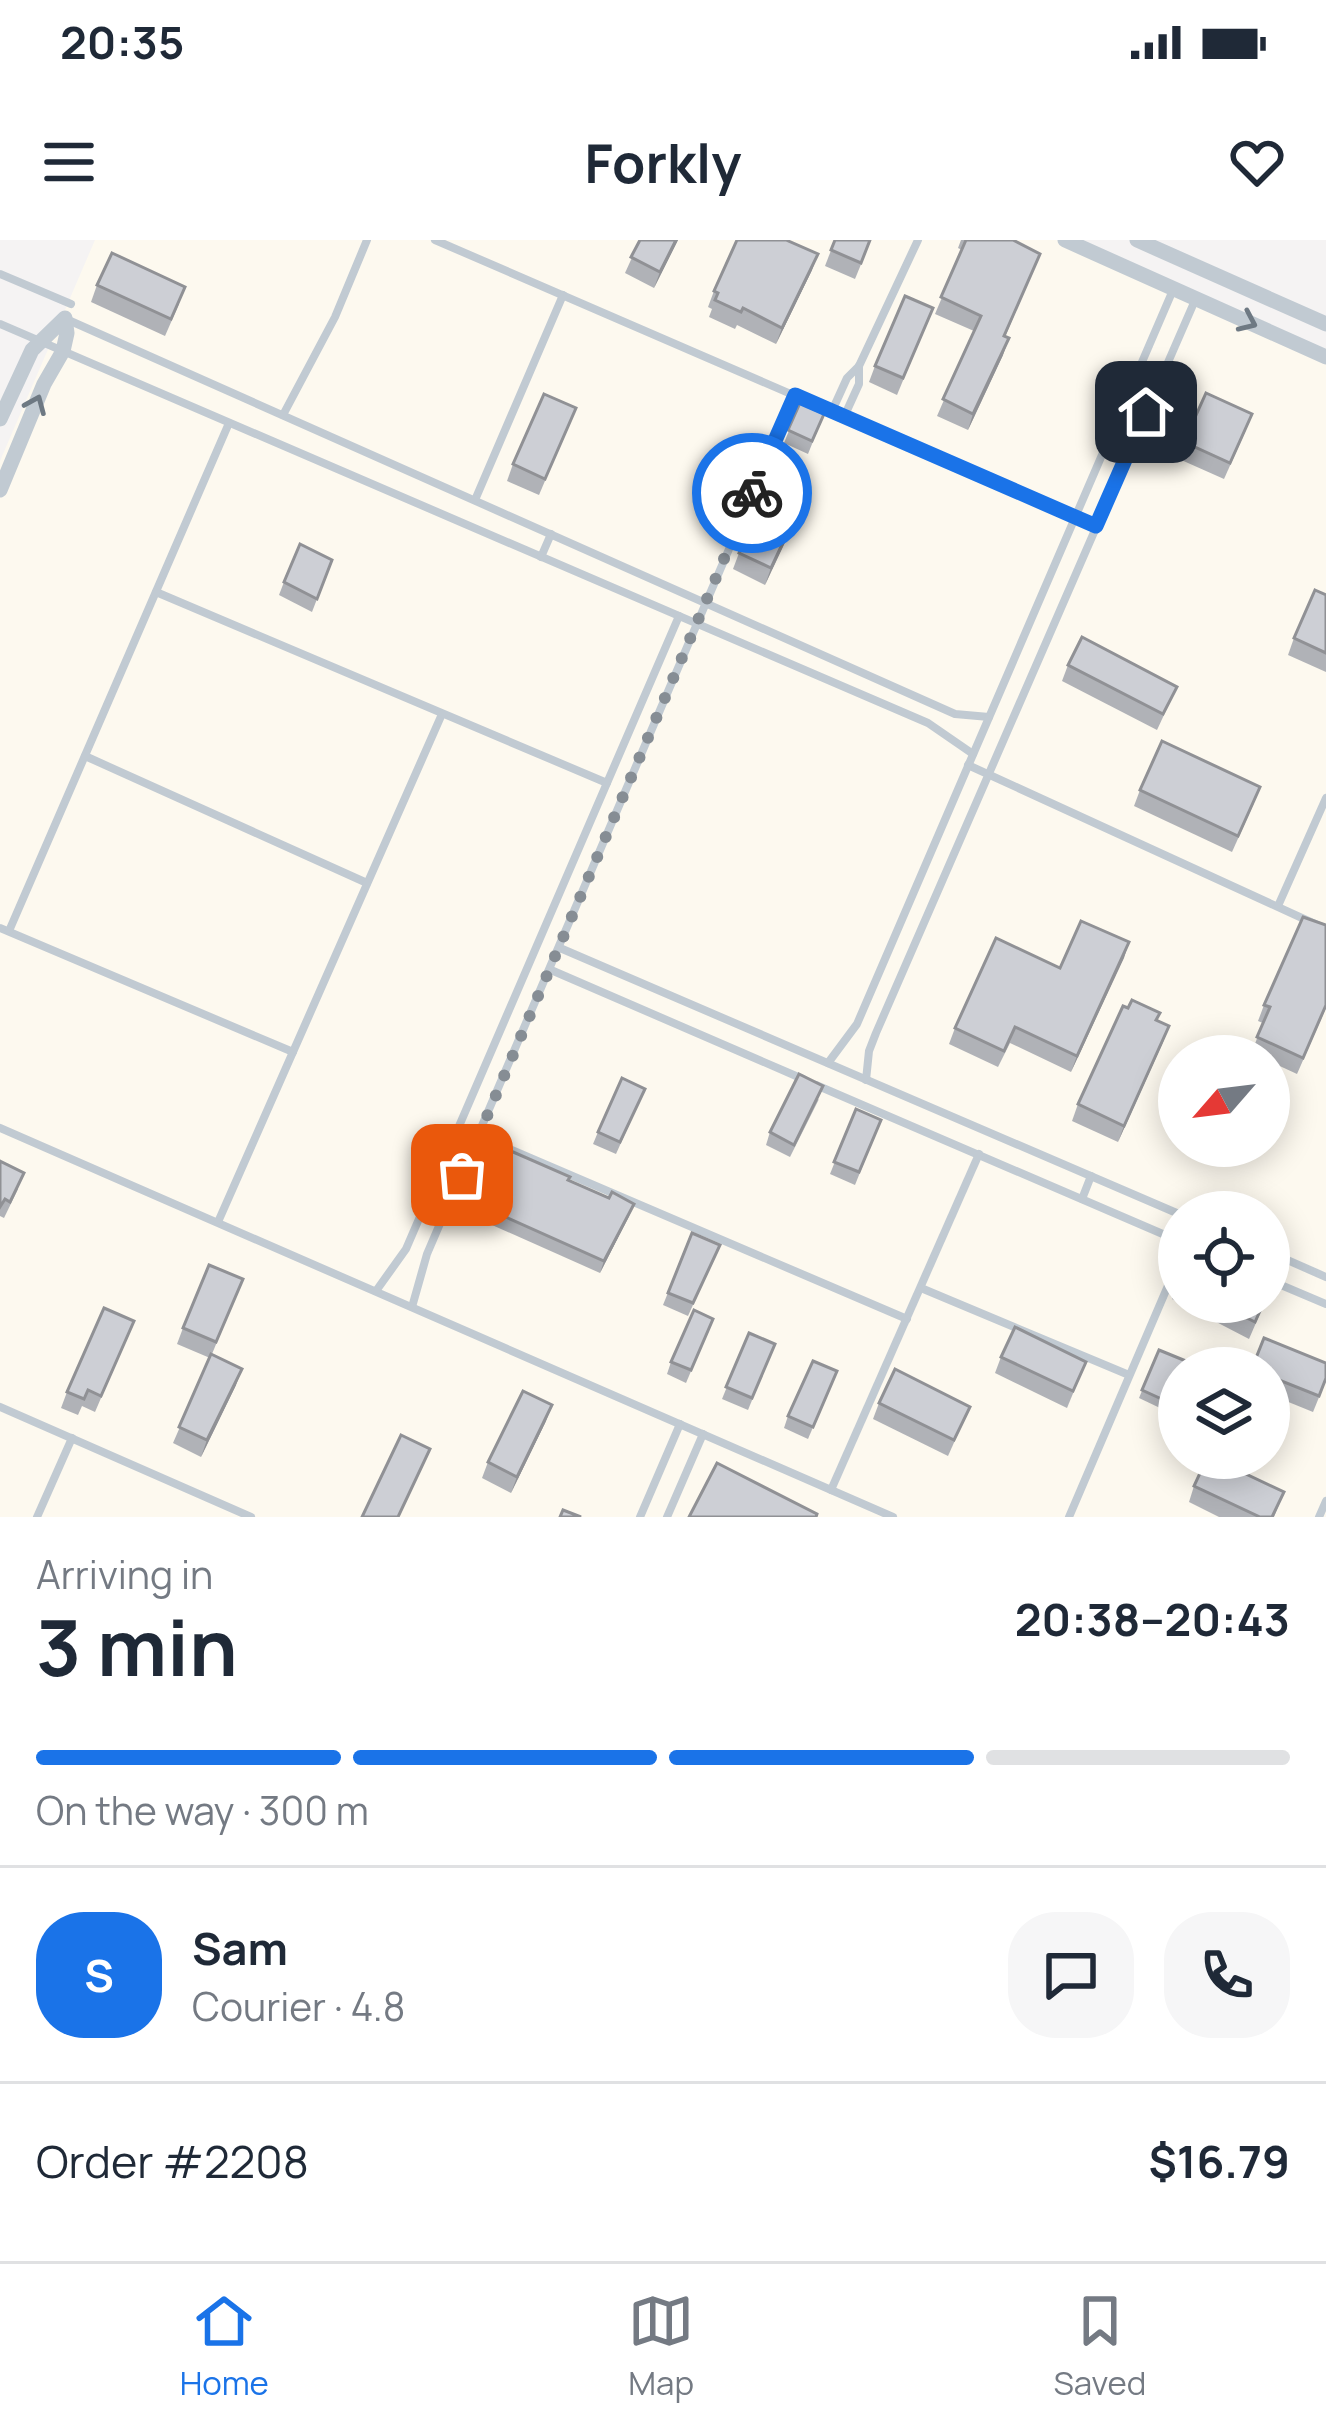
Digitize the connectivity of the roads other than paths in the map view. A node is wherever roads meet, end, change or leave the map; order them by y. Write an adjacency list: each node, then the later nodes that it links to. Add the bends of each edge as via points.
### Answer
1 (367, 240): 19 (lane)
2 (435, 240): 8 (lane)
3 (918, 240): 16 (lane)
4 (1137, 240): 11 (street)
5 (1072, 241): 7 (street)
6 (0, 274): 10 (lane)
7 (1174, 288): 9 (street); 25 (lane)
8 (563, 295): 17 (lane); 24 (lane)
9 (1196, 298): 15 (street, one-way to 15); 26 (lane)
10 (68, 311): 13 (street); 14 (street); 19 (lane)
11 (1326, 323)
12 (0, 324): 13 (lane)
13 (39, 340): 14 (lane); 21 (street)
14 (63, 351): 22 (lane); 23 (street, one-way to 14)
15 (1326, 357)
16 (859, 366): 18 (lane); 20 (lane)
17 (795, 395): 18 (lane); 30 (lane)
18 (832, 411): 20 (lane)
19 (283, 415): 24 (lane)
20 (844, 416): 25 (lane)
21 (0, 419)
22 (229, 423): 28 (lane); 29 (lane)
23 (0, 490)
24 (476, 500): 27 (lane)
25 (1075, 516): 26 (lane); 34 (lane)
26 (1096, 526): 38 (lane)
27 (551, 534): 28 (lane); 30 (lane)
28 (541, 557): 31 (lane)
29 (156, 592): 33 (lane); 36 (lane)
30 (704, 602): 32 (lane); 34 (lane, via 955,714)
31 (679, 616): 32 (lane); 39 (lane)
32 (695, 623): 35 (lane, via 928,723); 45 (lane)
33 (442, 713): 39 (lane); 41 (lane)
34 (989, 717): 35 (lane)
35 (973, 754): 37 (lane)
36 (85, 756): 41 (lane); 44 (lane)
37 (968, 765): 38 (lane); 48 (lane, via 857,1024)
38 (988, 774): 42 (lane); 49 (lane, via 872,1042)
39 (607, 783): 62 (lane, via 406,1249)
40 (1326, 798): 42 (lane)
41 (368, 883): 47 (lane)
42 (1277, 907): 43 (lane)
43 (1326, 929)
44 (4, 930): 47 (lane)
45 (560, 948): 46 (lane); 48 (lane)
46 (550, 970): 51 (lane); 52 (lane)
47 (293, 1052): 56 (lane)
48 (827, 1063): 49 (lane)
49 (866, 1080): 53 (lane)
50 (0, 1128): 56 (lane)
51 (479, 1136): 64 (lane); 66 (lane)
52 (979, 1154): 54 (lane); 60 (lane)
53 (1091, 1176): 54 (lane); 55 (lane)
54 (1082, 1199): 57 (lane)
55 (1158, 1205)
56 (218, 1222): 62 (lane)
57 (1158, 1232)
58 (1290, 1261): 59 (lane)
59 (1326, 1277)
60 (920, 1288): 66 (lane); 67 (lane)
61 (1290, 1289): 63 (lane)
62 (376, 1291): 64 (lane)
63 (1326, 1304)
64 (412, 1307): 69 (lane)
65 (1158, 1309): 67 (lane)
66 (907, 1319): 72 (lane)
67 (1130, 1375): 79 (lane)
68 (0, 1407): 71 (lane)
69 (680, 1424): 70 (lane); 76 (lane)
70 (703, 1434): 72 (lane); 77 (lane)
71 (72, 1438): 74 (lane); 75 (lane)
72 (831, 1490): 78 (lane)
73 (1326, 1502): 80 (lane)
74 (37, 1517)
75 (251, 1517)
76 (640, 1517)
77 (667, 1517)
78 (893, 1517)
79 (1069, 1517)
80 (1319, 1517)

